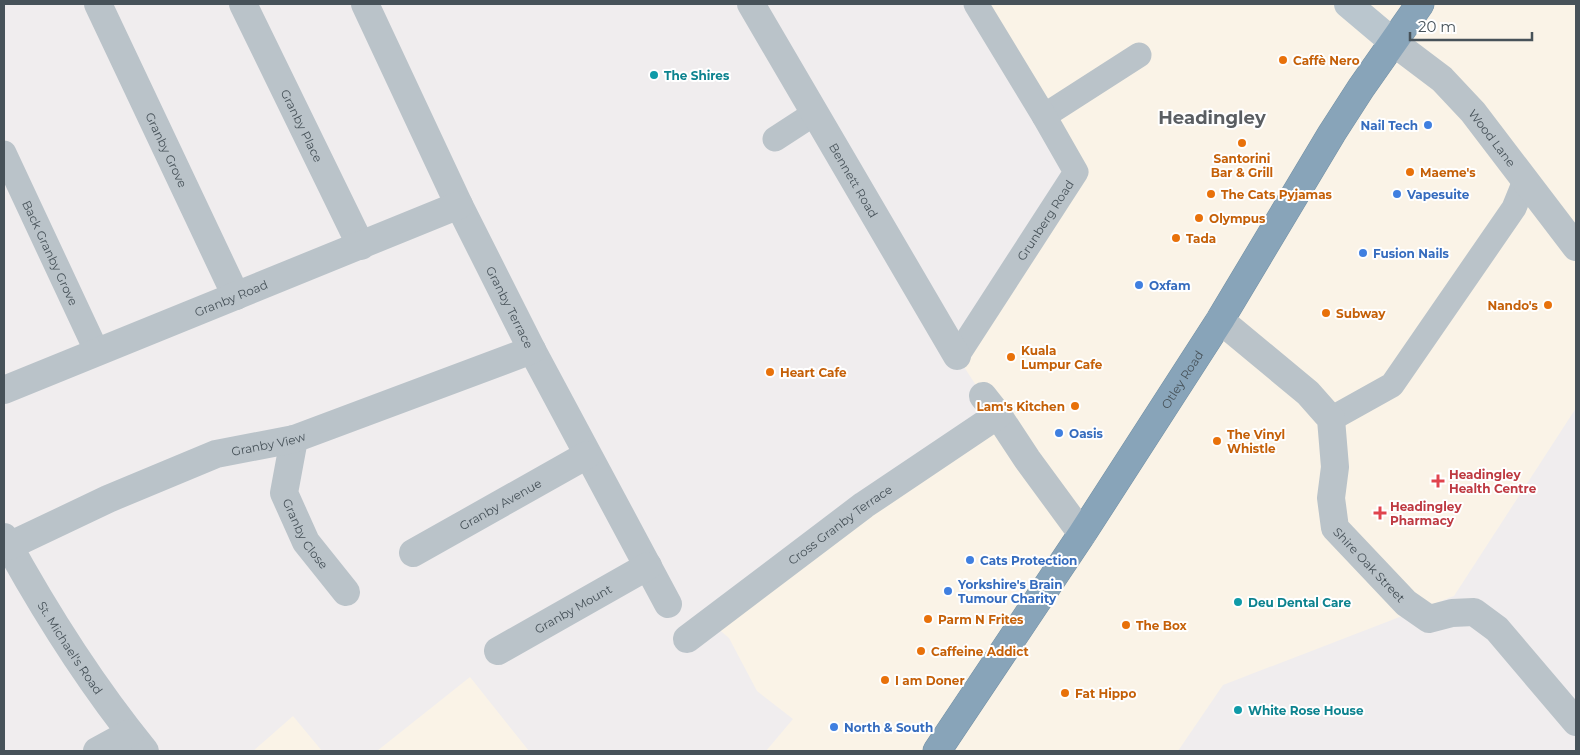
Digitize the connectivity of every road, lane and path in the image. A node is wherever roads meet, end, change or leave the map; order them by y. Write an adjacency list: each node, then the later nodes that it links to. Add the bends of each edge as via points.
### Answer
1 (98, 4): 18 (street, Granby Grove)
2 (243, 4): 16 (street, Granby Place)
3 (365, 4): 15 (street, Granby Terrace)
4 (751, 4): 10 (street, Bennett Road)
5 (976, 4): 11 (lane, Grunberg Road)
6 (1348, 4): 8 (main road)
7 (1420, 4): 8 (highway, Otley Road)
8 (1393, 42): 14 (street, Wood Lane, via 1442,78); 19 (highway, Otley Road, via 1332,134)
9 (1139, 55): 11 (lane)
10 (815, 113): 12 (lane); 22 (street, Bennett Road)
11 (1044, 116): 22 (lane, Grunberg Road, via 1076,172)
12 (774, 138)
13 (4, 153): 21 (lane, Back Granby Grove)
14 (1525, 181): 17 (street, Wood Lane); 24 (lane, via 1514,208 1392,385)
15 (459, 205): 16 (street, Granby Road); 20 (street, Granby Terrace)
16 (362, 246): 18 (street, Granby Road)
17 (1576, 247)
18 (236, 296): 21 (street, Granby Road)
19 (1220, 320): 24 (street, via 1308,394); 27 (highway, Otley Road)
20 (532, 350): 25 (street, Granby View); 26 (street, Granby Terrace)
21 (97, 352): 23 (street, Granby Road)
22 (957, 356)
23 (4, 390)
24 (1331, 419): 34 (street, Shire Oak Street, via 1335,467 1331,498 1335,528 1406,602 1429,619 1474,612 1497,629)
25 (294, 439): 28 (street, Granby View, via 216,454); 31 (street, Granby Close, via 284,493 306,542)
26 (587, 455): 29 (street, Granby Avenue); 30 (street, Granby Terrace)
27 (1082, 534): 32 (street, Cross Granby Terrace, via 990,405 864,505); 37 (highway, Otley Road)
28 (6, 541): 35 (street, St. Michael's Road, via 71,651)
29 (412, 553)
30 (648, 566): 32 (street, Granby Terrace); 33 (street, Granby Mount)
31 (346, 592)
32 (682, 630)
33 (498, 651)
34 (1576, 722)
35 (138, 742): 36 (street)
36 (97, 751)
37 (937, 751)

